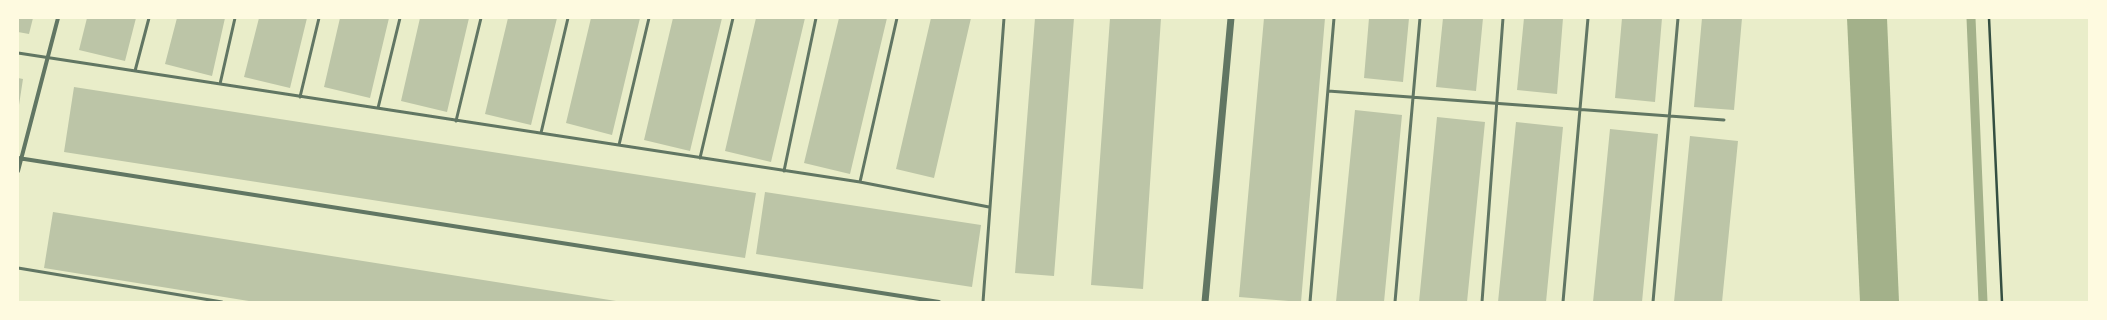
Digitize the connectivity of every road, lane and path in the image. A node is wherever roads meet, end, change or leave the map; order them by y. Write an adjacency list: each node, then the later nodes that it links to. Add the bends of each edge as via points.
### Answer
1 (58, 18): 21 (street)
2 (149, 18): 22 (lane)
3 (235, 18): 23 (lane)
4 (319, 18): 25 (lane)
5 (400, 18): 28 (lane)
6 (481, 18): 31 (lane)
7 (568, 18): 33 (lane)
8 (649, 18): 34 (lane)
9 (733, 18): 36 (lane)
10 (816, 18): 38 (lane)
11 (897, 18): 39 (lane)
12 (1004, 18): 40 (lane)
13 (1231, 18): 45 (street)
14 (1334, 18): 24 (lane)
15 (1420, 18): 26 (lane)
16 (1503, 18): 27 (lane)
17 (1588, 18): 29 (lane)
18 (1678, 18): 30 (lane)
19 (1989, 18): 51 (path)
20 (18, 53): 21 (lane)
21 (48, 58): 22 (lane); 35 (street)
22 (136, 71): 23 (lane)
23 (220, 84): 25 (lane)
24 (1328, 91): 26 (lane); 46 (lane)
25 (300, 96): 28 (lane)
26 (1413, 98): 27 (lane); 47 (lane)
27 (1496, 104): 29 (lane); 48 (lane)
28 (378, 108): 31 (lane)
29 (1580, 110): 30 (lane); 49 (lane)
30 (1669, 116): 32 (lane); 50 (lane)
31 (456, 120): 33 (lane)
32 (1724, 120)
33 (541, 133): 34 (lane)
34 (619, 145): 36 (lane)
35 (19, 158): 37 (street); 43 (street)
36 (700, 158): 38 (lane)
37 (18, 171)
38 (784, 171): 39 (lane)
39 (860, 182): 40 (lane)
40 (989, 207): 44 (lane)
41 (18, 268): 42 (lane)
42 (222, 302)
43 (939, 302)
44 (983, 302)
45 (1205, 302)
46 (1310, 302)
47 (1395, 302)
48 (1482, 302)
49 (1563, 302)
50 (1653, 302)
51 (2002, 302)

